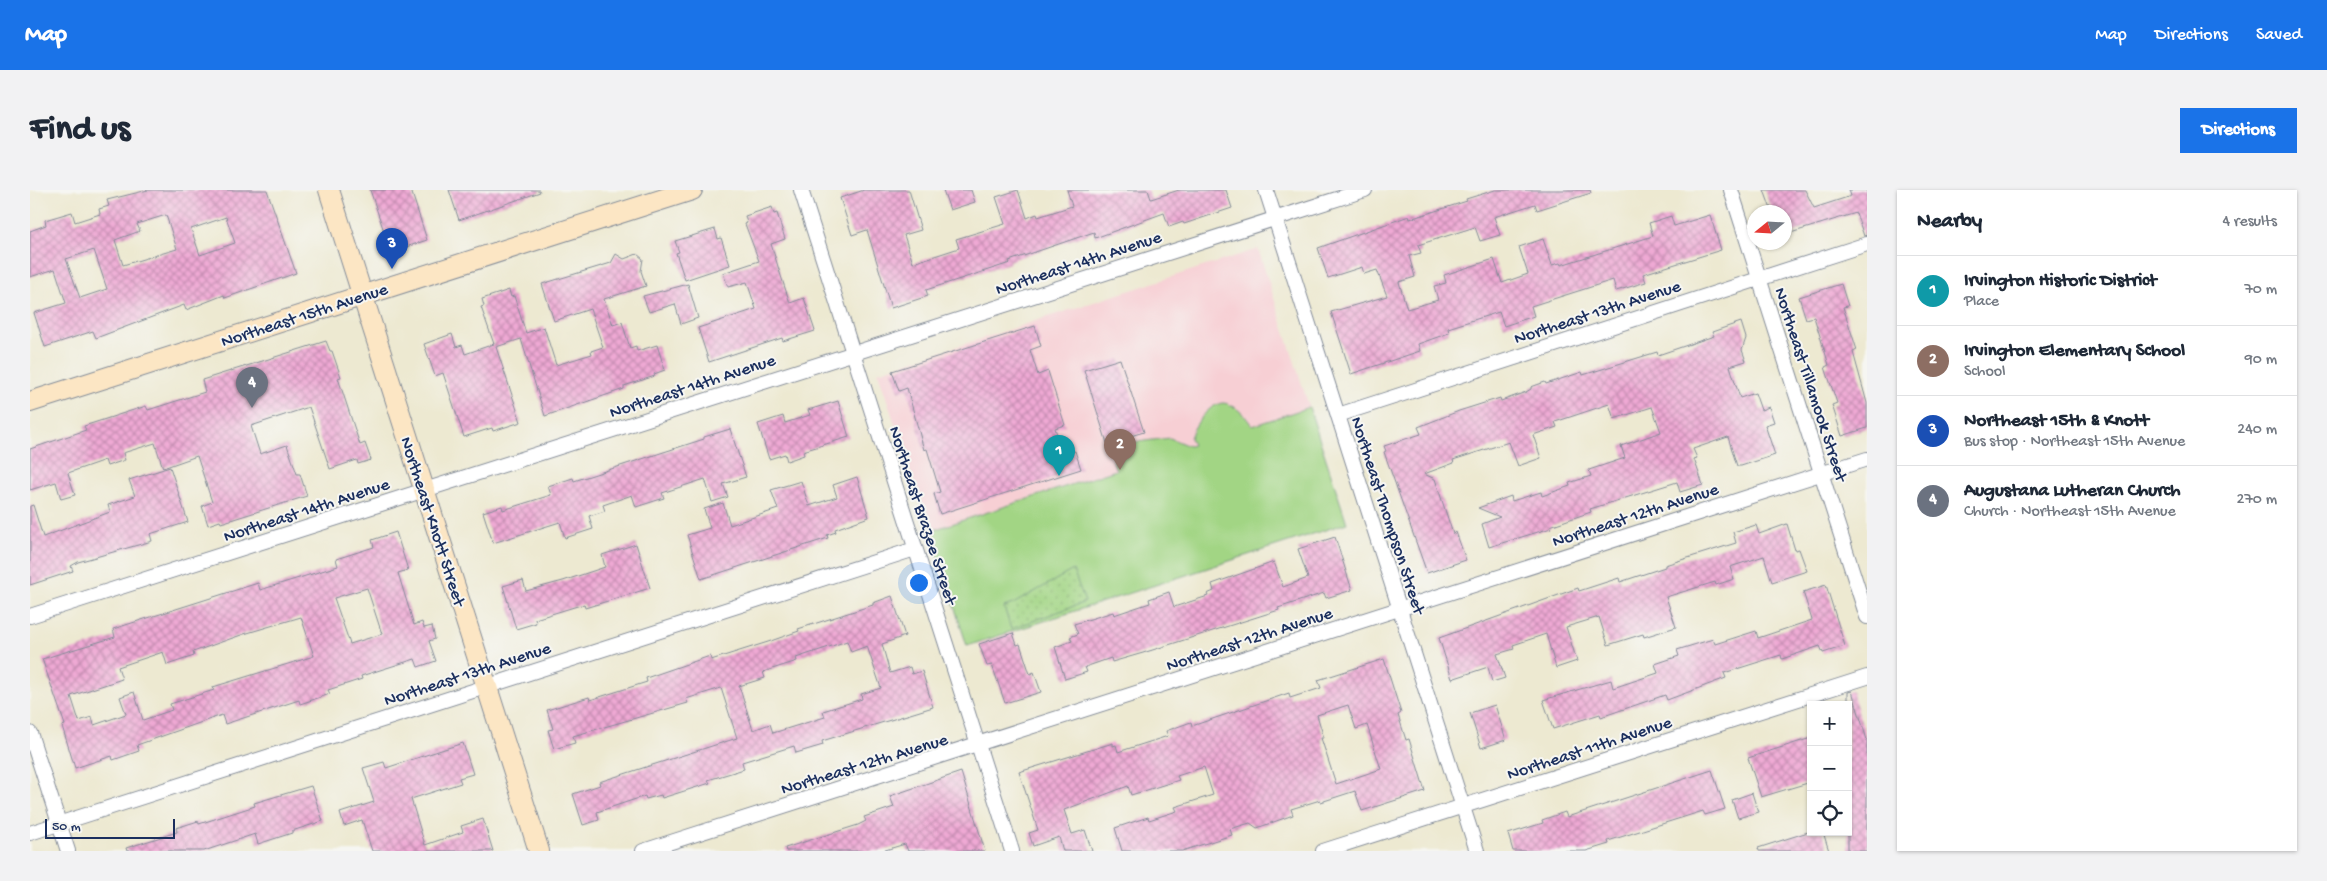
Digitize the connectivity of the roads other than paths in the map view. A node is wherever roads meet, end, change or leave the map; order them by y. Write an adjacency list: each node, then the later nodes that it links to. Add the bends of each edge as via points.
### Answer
1 (330, 190): 10 (street, Northeast Knott Street)
2 (692, 190): 10 (street, Northeast 15th Avenue)
3 (801, 190): 11 (street, Northeast Brazee Street)
4 (1266, 190): 7 (street, Northeast Thompson Street)
5 (1365, 190): 7 (street, Northeast 14th Avenue)
6 (1731, 190): 9 (street, Northeast Tillamook Street)
7 (1275, 219): 11 (street, Northeast 14th Avenue); 13 (street, Northeast Thompson Street)
8 (1867, 244): 9 (street, Northeast 13th Avenue)
9 (1759, 278): 13 (street, Northeast 13th Avenue); 15 (street, Northeast Tillamook Street)
10 (363, 295): 12 (street, Northeast 15th Avenue); 16 (street, Northeast Knott Street)
11 (853, 353): 16 (street, Northeast 14th Avenue); 17 (street, Northeast Brazee Street)
12 (30, 402)
13 (1338, 415): 18 (street, Northeast Thompson Street)
14 (1867, 459): 15 (street, Northeast 12th Avenue)
15 (1821, 474): 18 (street, Northeast 12th Avenue); 20 (street, Northeast Tillamook Street)
16 (424, 490): 19 (street, Northeast 14th Avenue); 22 (street, Northeast Knott Street)
17 (915, 549): 22 (street, Northeast 13th Avenue); 24 (street, Northeast Brazee Street)
18 (1400, 609): 24 (street, Northeast 12th Avenue); 25 (street, Northeast Thompson Street)
19 (30, 616)
20 (1867, 617)
21 (1867, 676): 25 (street, Northeast 11th Avenue)
22 (487, 686): 26 (street, Northeast 13th Avenue); 29 (street, Northeast Knott Street)
23 (30, 733): 26 (street)
24 (978, 747): 30 (street, Northeast 12th Avenue); 31 (street, Northeast Brazee Street)
25 (1463, 808): 32 (street, Northeast 11th Avenue); 33 (street, Northeast Thompson Street)
26 (59, 823): 27 (street, Northeast 13th Avenue); 28 (street)
27 (30, 833)
28 (68, 851)
29 (539, 851)
30 (643, 851)
31 (1012, 851)
32 (1323, 851)
33 (1477, 851)

